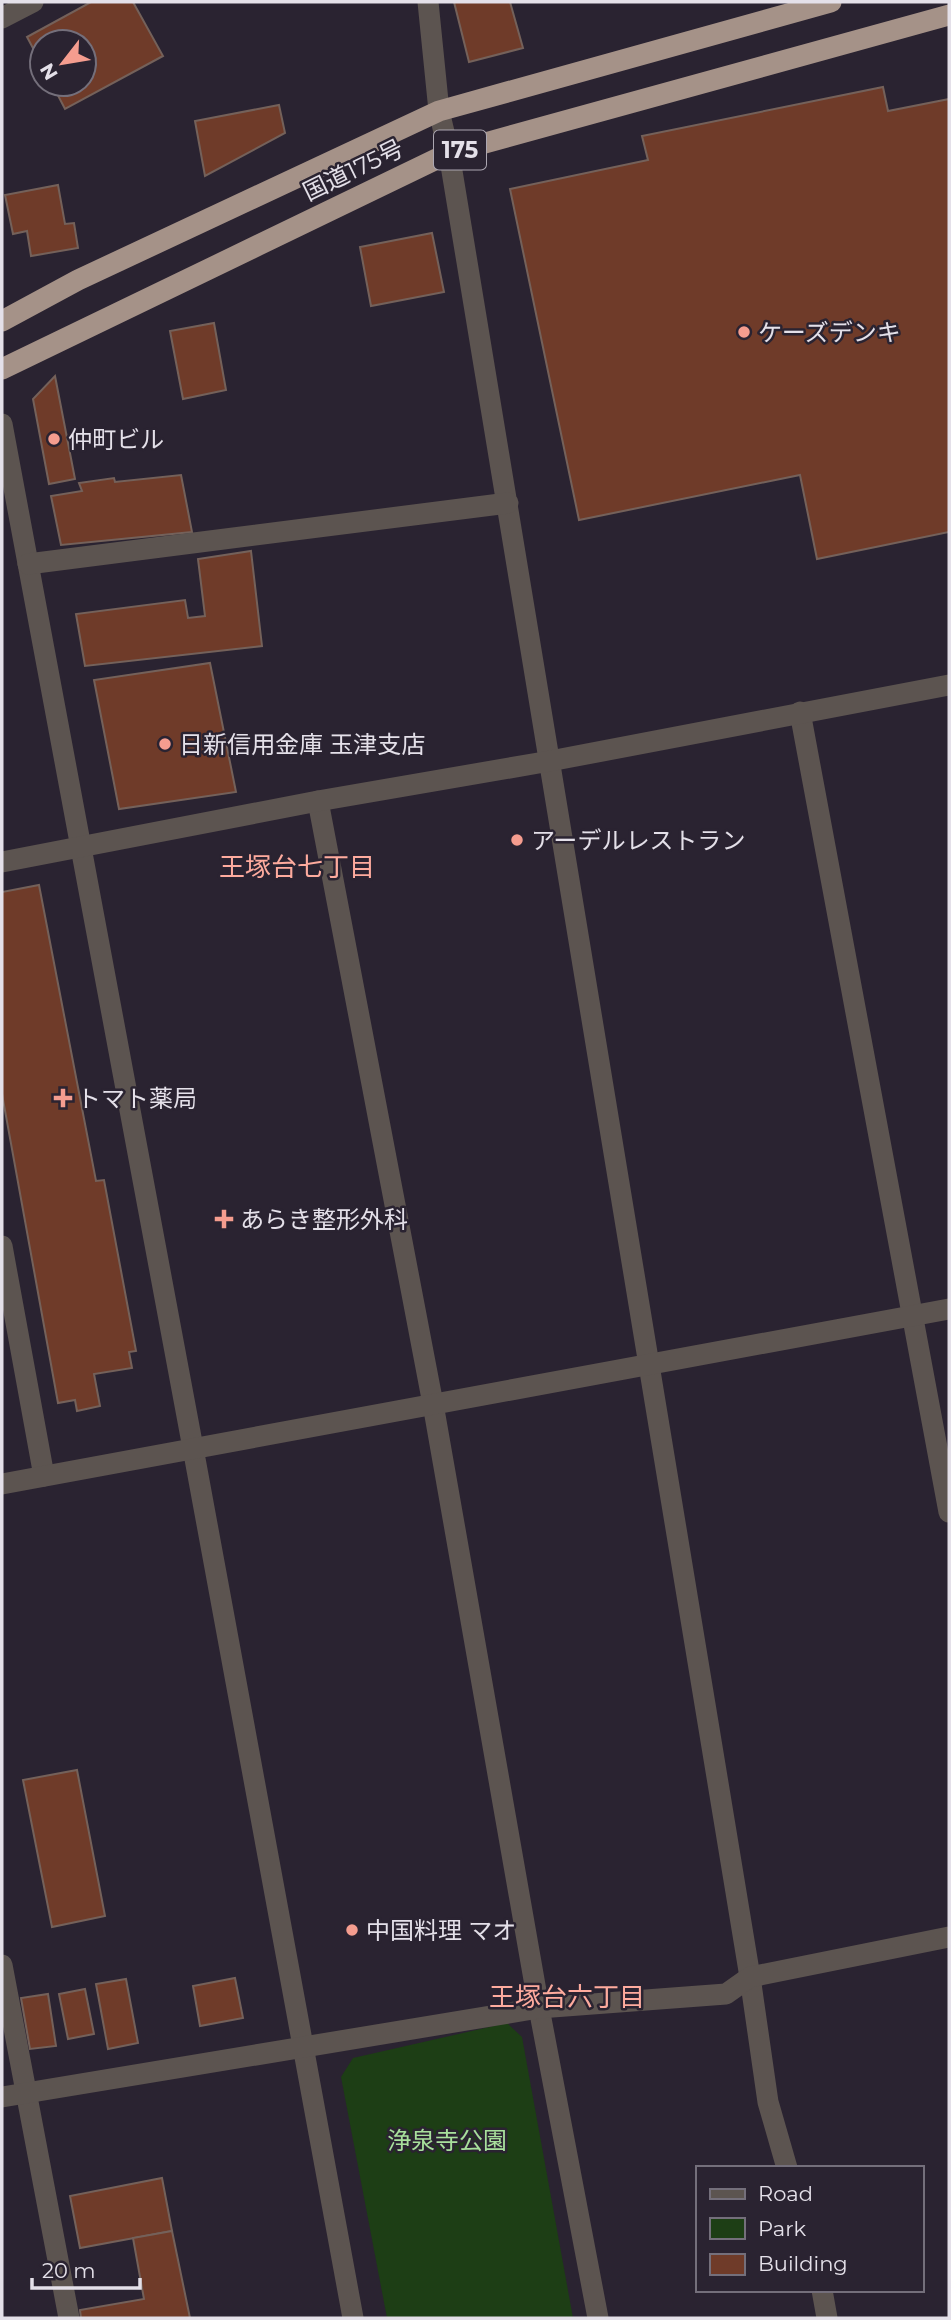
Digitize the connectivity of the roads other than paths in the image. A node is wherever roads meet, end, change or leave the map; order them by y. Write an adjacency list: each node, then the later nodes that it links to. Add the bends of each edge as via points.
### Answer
1 (33, 2): 5 (street)
2 (428, 2): 6 (street)
3 (831, 2): 6 (highway, 国道175号 / 175)
4 (949, 15): 7 (highway, 国道175号 / 175)
5 (2, 18)
6 (439, 111): 7 (street); 8 (highway, 国道175号 / 175, via 78,280)
7 (449, 153): 9 (highway, 国道175号 / 175); 11 (street)
8 (2, 321)
9 (2, 369)
10 (2, 424): 12 (street)
11 (508, 503): 12 (street); 15 (street)
12 (28, 564): 17 (street)
13 (949, 685): 14 (street)
14 (800, 712): 15 (street); 21 (street)
15 (551, 761): 16 (street); 22 (street)
16 (318, 801): 17 (street); 23 (street)
17 (81, 847): 18 (street); 24 (street)
18 (2, 862)
19 (2, 1247): 25 (street)
20 (949, 1309): 21 (street)
21 (912, 1316): 22 (street); 27 (street)
22 (650, 1365): 23 (street); 30 (street)
23 (433, 1404): 24 (street); 31 (street)
24 (193, 1448): 25 (street); 32 (street)
25 (44, 1476): 26 (street)
26 (2, 1484)
27 (949, 1512)
28 (949, 1937): 30 (street)
29 (2, 1965): 33 (street)
30 (750, 1977): 31 (street, via 726,1994); 35 (street, via 768,2102)
31 (539, 2008): 32 (street); 39 (street)
32 (302, 2046): 33 (street); 38 (street)
33 (28, 2093): 34 (street); 37 (street)
34 (2, 2097)
35 (786, 2166)
36 (822, 2292): 40 (street)
37 (69, 2318)
38 (353, 2318)
39 (598, 2318)
40 (827, 2318)

